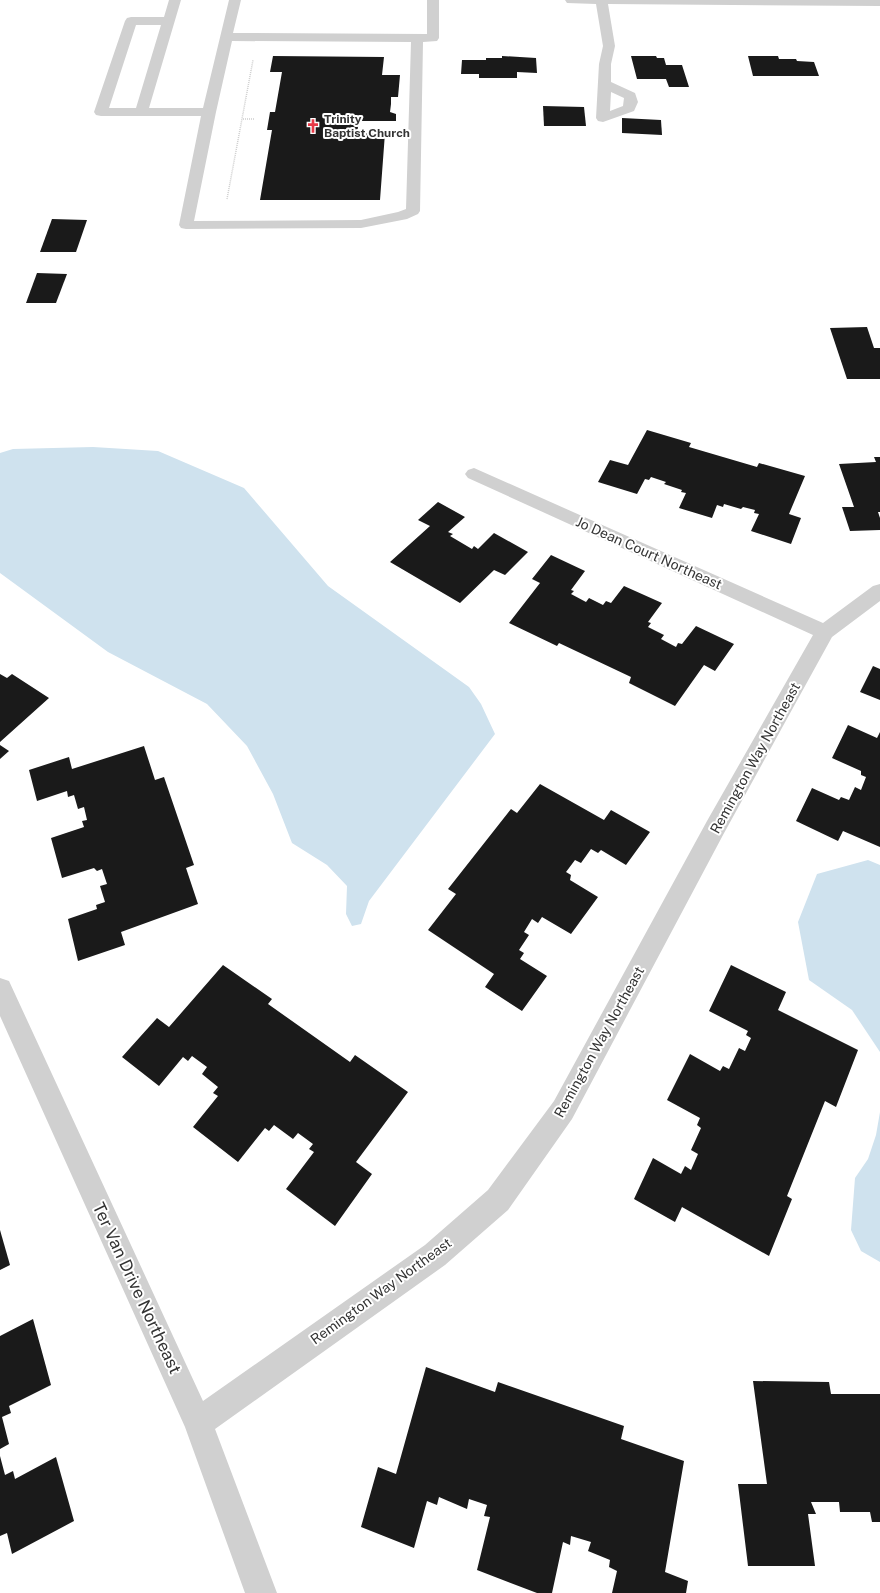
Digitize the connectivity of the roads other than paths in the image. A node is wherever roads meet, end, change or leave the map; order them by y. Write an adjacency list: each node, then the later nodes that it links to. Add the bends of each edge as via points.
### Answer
1 (175, 0): 9 (street)
2 (235, 0): 10 (street)
3 (434, 0): 11 (street, via 433,38)
4 (572, 0): 5 (street)
5 (584, 0): 6 (street)
6 (601, 0): 7 (street); 12 (street, via 609,46)
7 (613, 0): 8 (street)
8 (880, 2)
9 (169, 21): 13 (street); 13 (street, via 131,21 100,112)
10 (227, 37): 11 (street); 14 (street)
11 (417, 38): 14 (street, via 413,211 402,216 361,224 186,225)
12 (604, 84)
13 (141, 112): 14 (street)
14 (209, 112)
15 (474, 474): 17 (street, Jo Dean Court Northeast)
16 (880, 591): 17 (street, Remington Way Northeast)
17 (825, 632): 19 (street, Remington Way Northeast, via 715,828 564,1110 498,1200 435,1255)
18 (0, 989): 19 (street, Ter Van Drive Northeast)
19 (198, 1423): 20 (street, Ter Van Drive Northeast)
20 (261, 1593)

